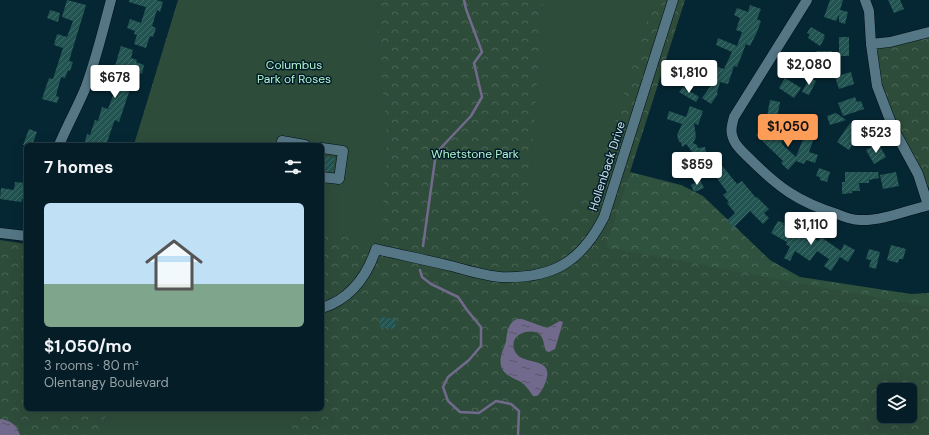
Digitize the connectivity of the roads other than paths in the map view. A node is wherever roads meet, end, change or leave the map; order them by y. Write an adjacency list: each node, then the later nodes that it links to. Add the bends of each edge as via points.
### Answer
1 (110, 0): 7 (street, via 91,72)
2 (673, 0): 15 (street, Hollenback Drive, via 604,217 592,239 574,258 550,272 501,277 376,249 366,274 352,290)
3 (807, 0): 12 (street, via 734,117 731,128 733,139 739,149 771,180 788,192 806,203 849,218 869,220)
4 (865, 0): 6 (street, via 869,11)
5 (929, 32): 6 (street)
6 (871, 44): 12 (street, via 877,86 893,128 918,174)
7 (60, 143)
8 (282, 143): 9 (street)
9 (294, 143)
10 (324, 148): 11 (street, via 343,151 339,179)
11 (324, 177)
12 (929, 205)
13 (0, 233): 14 (street)
14 (24, 236)
15 (324, 307)

